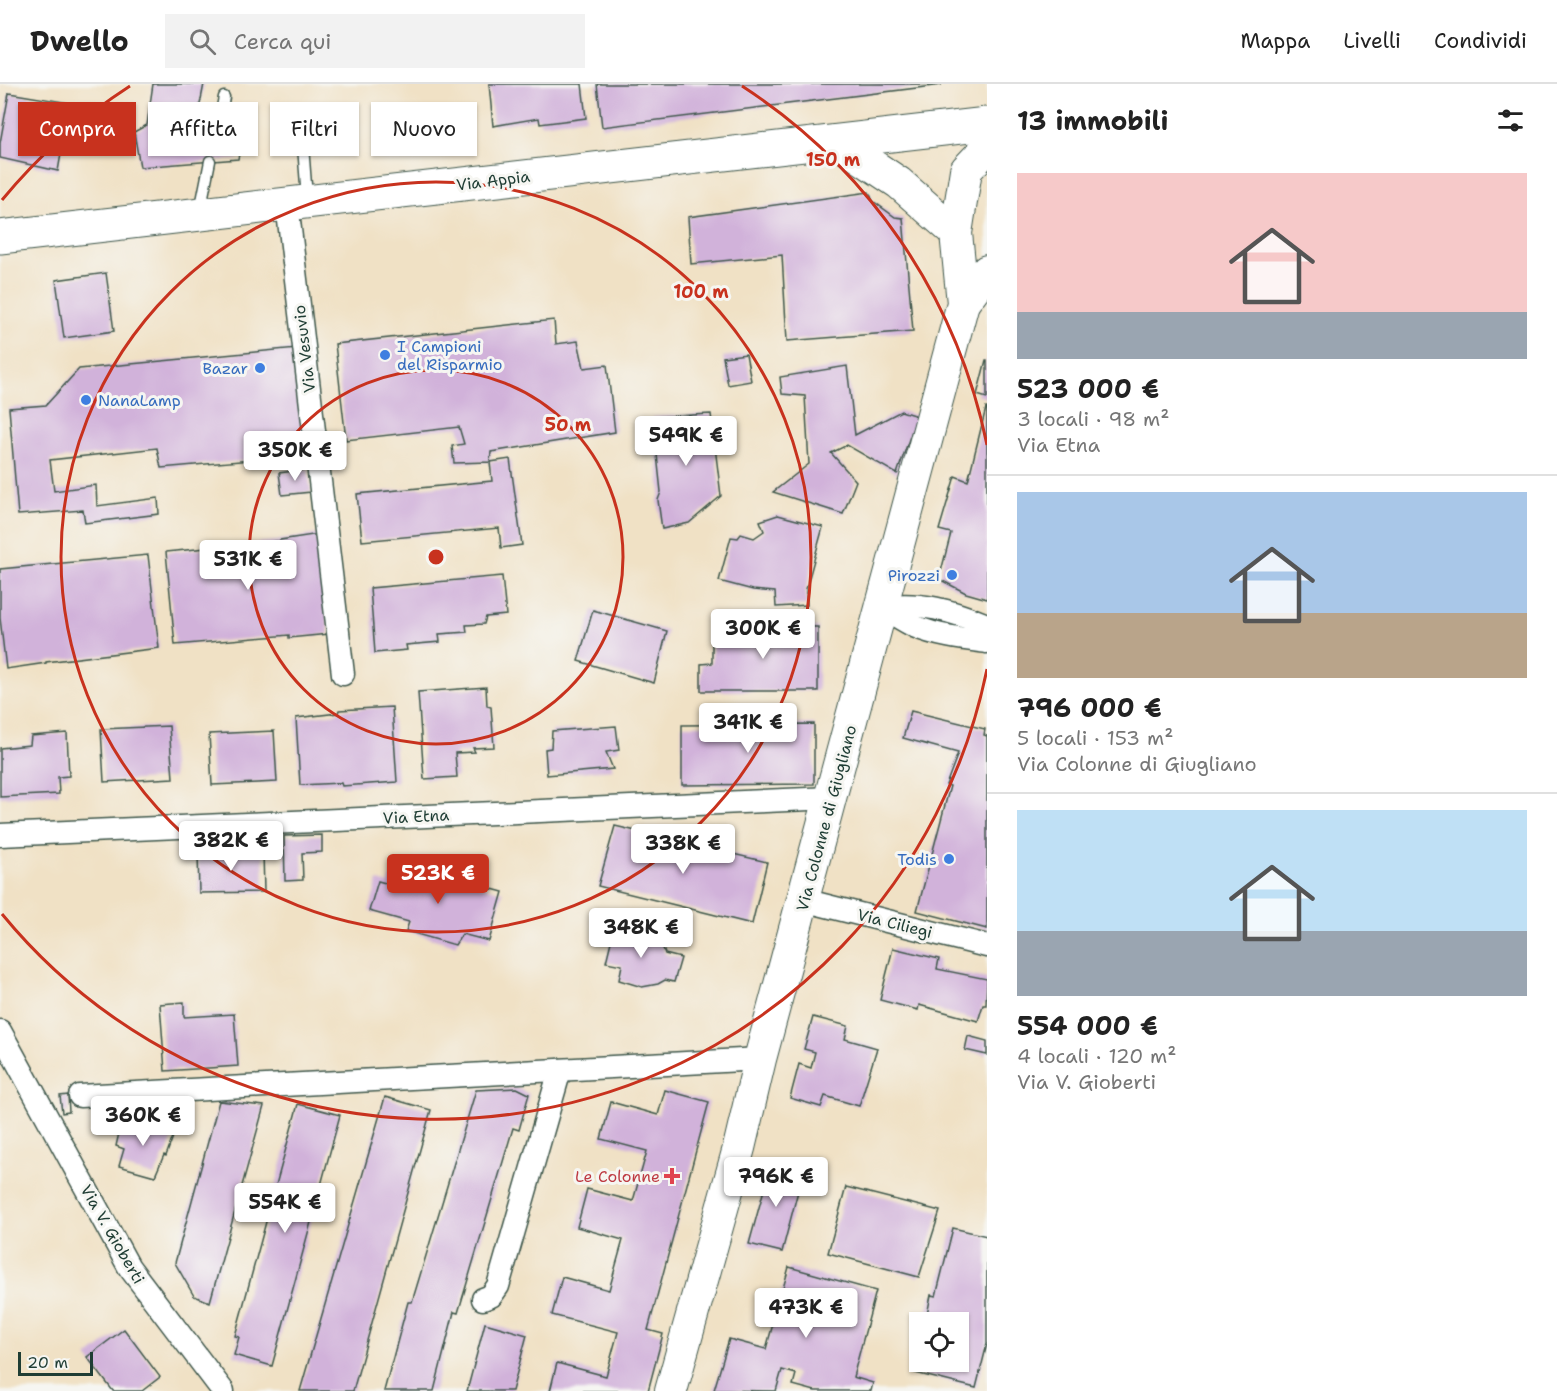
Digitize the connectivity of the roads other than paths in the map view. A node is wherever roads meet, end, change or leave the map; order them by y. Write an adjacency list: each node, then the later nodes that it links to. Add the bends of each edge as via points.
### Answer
1 (224, 97): 2 (lane)
2 (223, 102)
3 (987, 124): 4 (main road, Via Appia)
4 (836, 141): 8 (main road, Via Appia); 10 (main road, via 900,183)
5 (987, 148): 10 (main road, Via Colonne di Giugliano, via 966,170)
6 (298, 156): 8 (lane)
7 (210, 161): 9 (lane)
8 (297, 203): 9 (main road, Via Appia); 17 (street, Via Vesuvio)
9 (199, 214): 11 (main road, Via Appia)
10 (956, 233): 13 (main road, Via Colonne di Giugliano)
11 (0, 237)
12 (987, 271): 13 (main road, Via Colonne di Giugliano)
13 (963, 303): 14 (main road, Via Colonne di Giugliano)
14 (882, 607): 15 (street, via 920,605); 16 (street, via 918,628); 18 (main road, Via Colonne di Giugliano)
15 (987, 625)
16 (987, 642)
17 (343, 674)
18 (831, 798): 19 (street, Via Etna); 20 (main road, Via Colonne di Giugliano)
19 (0, 835)
20 (803, 900): 21 (street, Via Ciliegi); 23 (main road, Via Colonne di Giugliano)
21 (987, 946)
22 (0, 1031): 27 (street, Via V. Gioberti, via 129,1267)
23 (760, 1059): 24 (street); 28 (main road, Via Colonne di Giugliano)
24 (560, 1070): 25 (street); 26 (street, via 498,1286)
25 (80, 1096)
26 (483, 1299)
27 (222, 1391)
28 (671, 1391)

